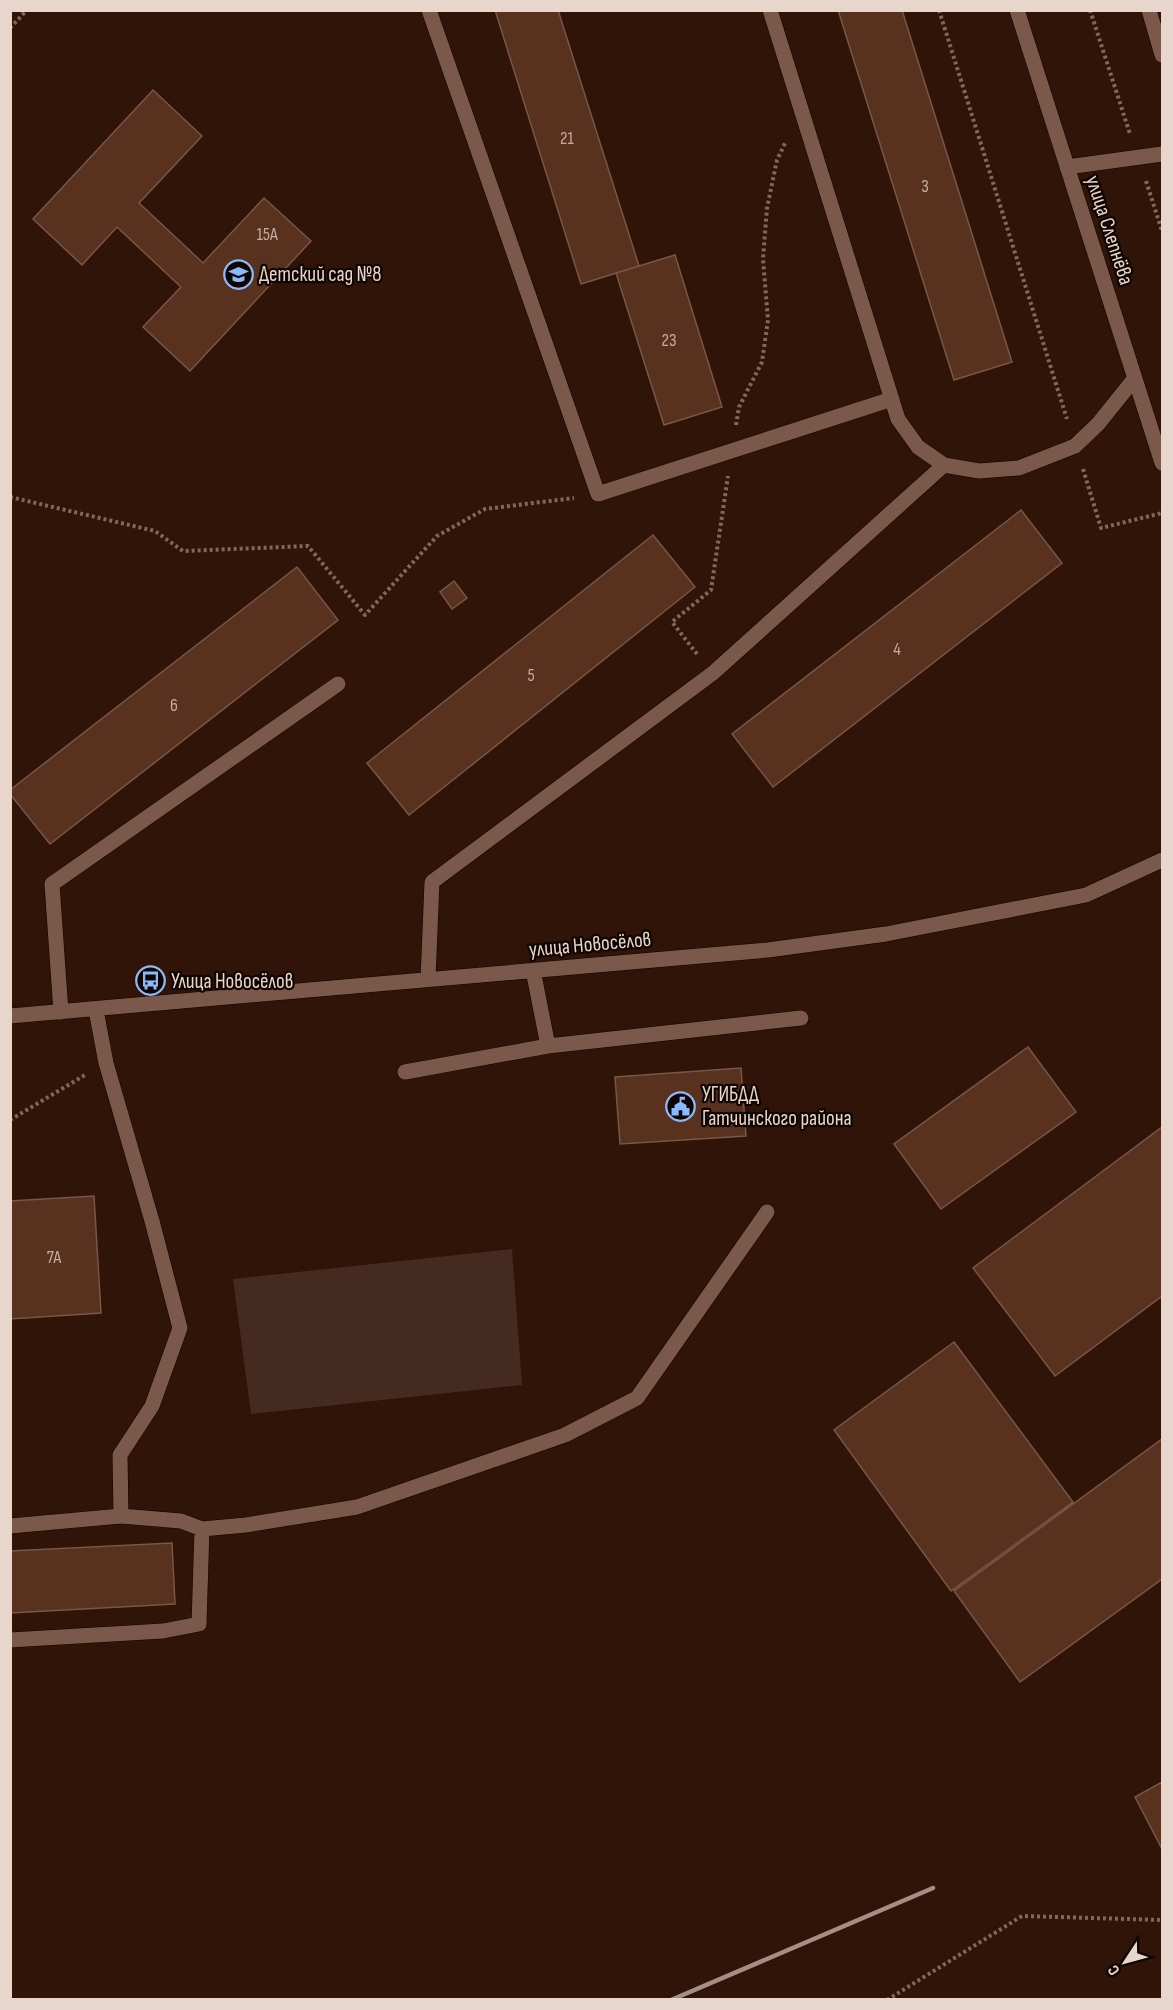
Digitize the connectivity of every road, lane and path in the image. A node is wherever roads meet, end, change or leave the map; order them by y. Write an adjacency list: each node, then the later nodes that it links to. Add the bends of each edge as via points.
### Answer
1 (27, 10): 8 (path)
2 (429, 10): 21 (street)
3 (770, 10): 10 (street)
4 (939, 10): 17 (path)
5 (1017, 10): 13 (street, улица Слепнёва)
6 (1090, 10): 12 (path)
7 (1149, 10): 9 (street)
8 (10, 28)
9 (1162, 55)
10 (801, 108): 16 (street); 18 (path, via 777,160 767,208 763,260 768,320 762,363 740,407)
11 (1162, 154): 12 (street)
12 (1138, 159): 13 (street); 14 (path)
13 (1067, 167): 15 (street, улица Слепнёва)
14 (1162, 231)
15 (1135, 378): 17 (street); 19 (street, улица Слепнёва)
16 (892, 399): 18 (street); 20 (street, via 898,419 918,447)
17 (1075, 446): 20 (street, via 1019,468 979,471); 23 (path, via 1101,528)
18 (732, 451): 21 (street); 24 (path, via 711,590 672,622)
19 (1162, 463)
20 (944, 465): 24 (street)
21 (598, 495): 22 (path, via 485,509 437,536 365,615 308,546 183,551 155,531)
22 (10, 497)
23 (1162, 513)
24 (713, 673): 28 (street, via 432,882)
25 (338, 684): 30 (street, via 52,884)
26 (1162, 860): 27 (street, улица Новосёлов, via 1086,895 886,934 768,950)
27 (533, 970): 28 (street, улица Новосёлов); 33 (street)
28 (428, 979): 29 (street, улица Новосёлов)
29 (96, 1010): 30 (street, улица Новосёлов); 36 (street, via 106,1063 180,1328 152,1406 120,1455)
30 (61, 1012): 31 (street, улица Новосёлов)
31 (10, 1016)
32 (801, 1017): 33 (street)
33 (548, 1046): 34 (street)
34 (405, 1072)
35 (767, 1212): 38 (street, via 637,1398 565,1435 357,1508)
36 (122, 1516): 37 (street); 38 (street, via 181,1521)
37 (10, 1526)
38 (202, 1528): 39 (street, via 199,1624 163,1631)
39 (10, 1640)
40 (1162, 1920): 41 (path, via 1022,1916)
41 (887, 2000)

